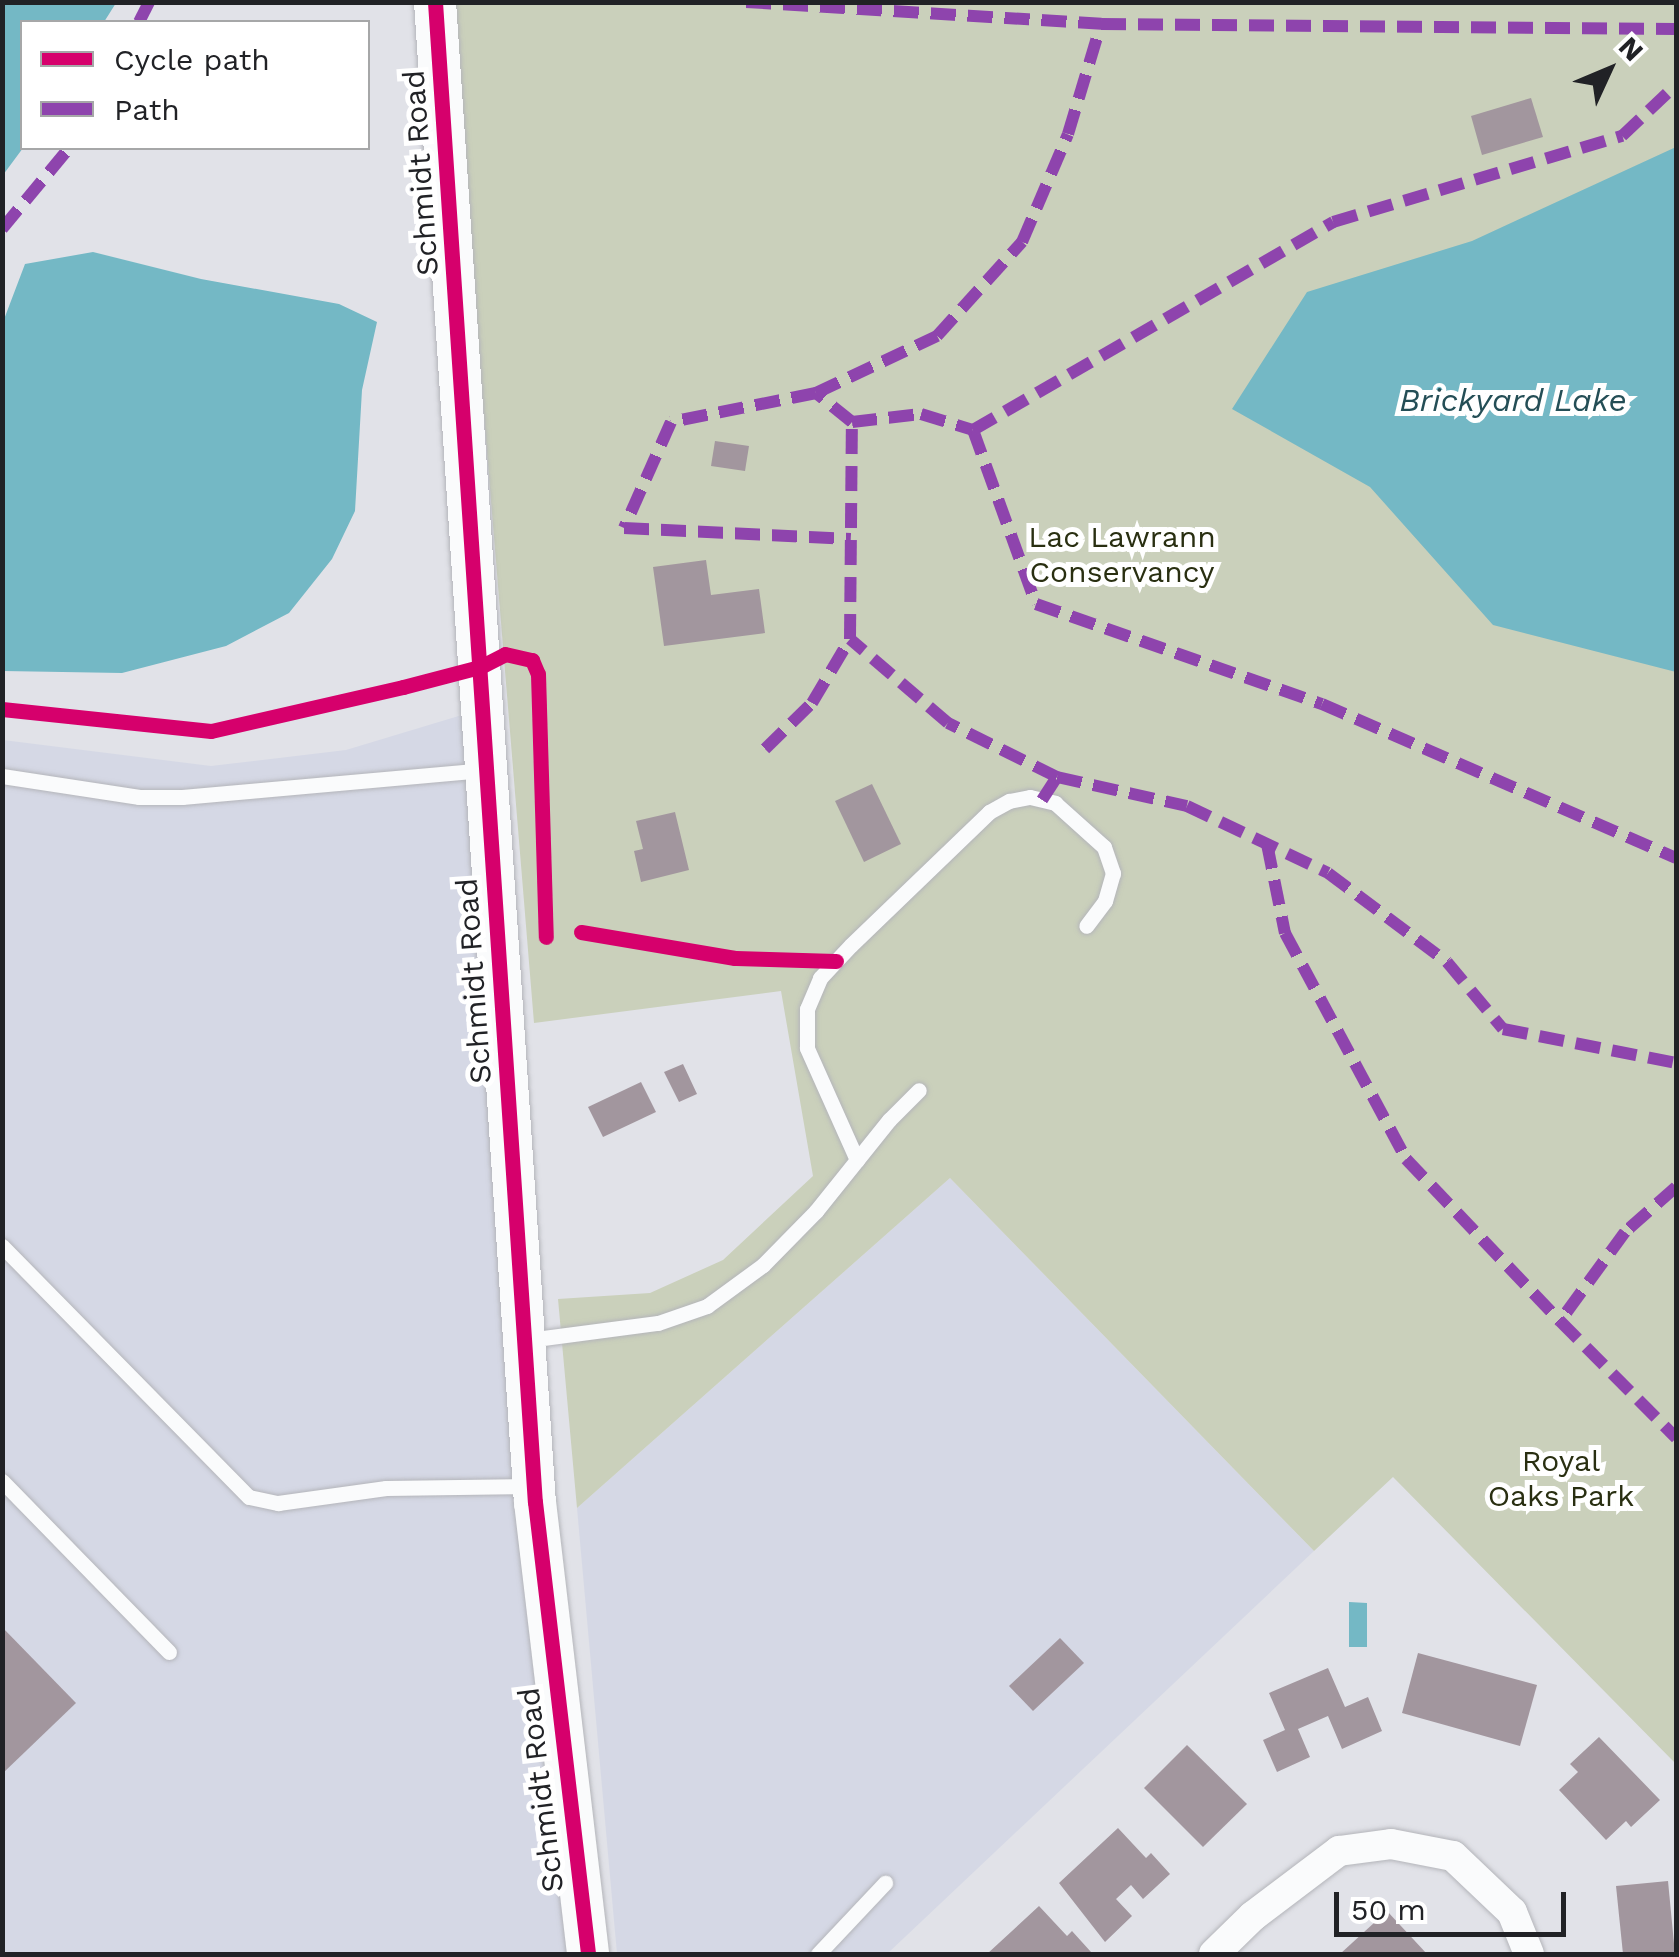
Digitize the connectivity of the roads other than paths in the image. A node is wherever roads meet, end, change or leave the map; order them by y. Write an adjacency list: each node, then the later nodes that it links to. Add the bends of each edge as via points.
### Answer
1 (435, 2): 2 (street, Schmidt Road)
2 (487, 770): 3 (lane, via 182,798); 8 (street, Schmidt Road)
3 (2, 776)
4 (1086, 926): 6 (lane, via 1105,901 1114,873 1104,848 1054,803 1030,797 989,812 851,946 820,978 806,1010 807,1048)
5 (920, 1090): 6 (lane)
6 (857, 1160): 8 (lane, via 762,1264 706,1306 658,1323)
7 (2, 1246): 10 (lane, via 249,1497 278,1504 386,1488)
8 (524, 1341): 10 (street, Schmidt Road)
9 (2, 1481): 11 (lane)
10 (534, 1486): 13 (street, Schmidt Road)
11 (169, 1652)
12 (885, 1883): 14 (lane)
13 (588, 1954)
14 (818, 1954)
15 (1214, 1954): 16 (street, via 1338,1851 1391,1844 1454,1856 1512,1912)
16 (1529, 1954)

